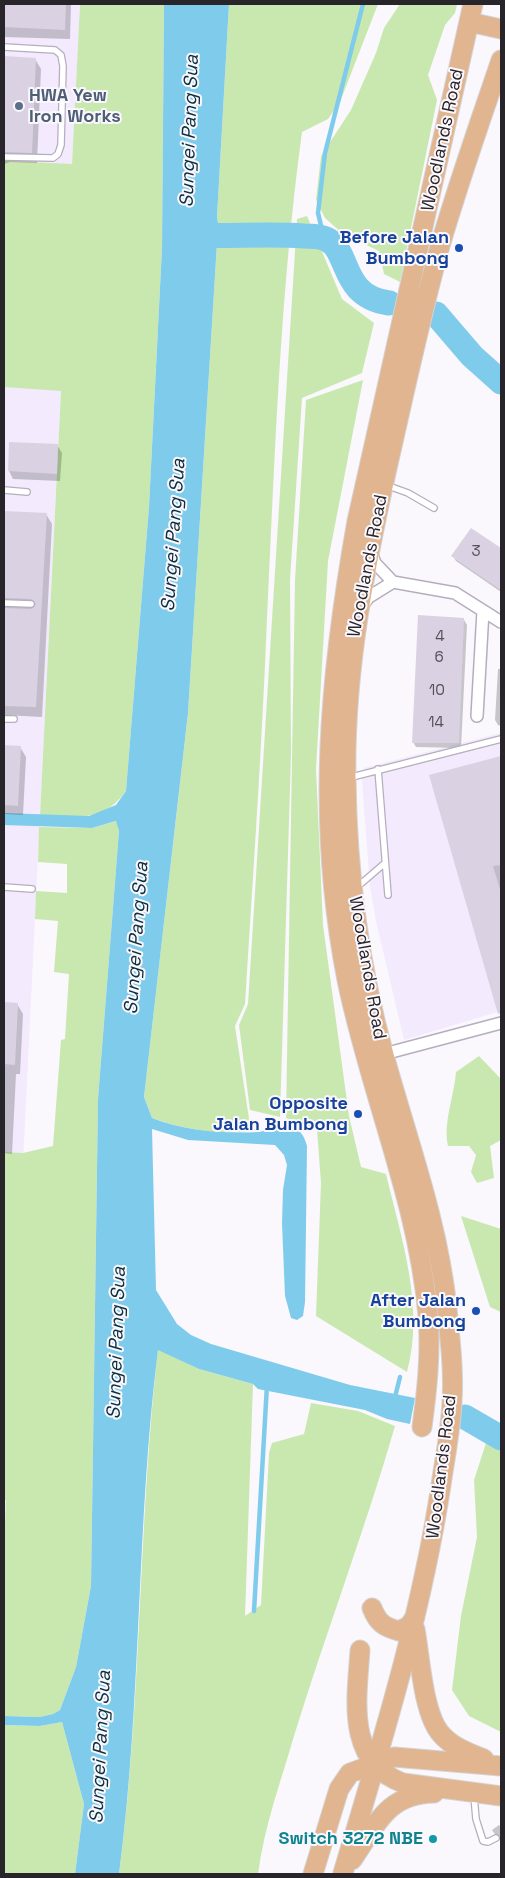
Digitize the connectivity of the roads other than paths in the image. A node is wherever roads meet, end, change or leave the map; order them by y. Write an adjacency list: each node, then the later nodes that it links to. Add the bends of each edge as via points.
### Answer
1 (474, 4): 2 (main road, Woodlands Road)
2 (469, 22): 3 (main road); 31 (main road, Woodlands Road, via 358,521 341,615 328,779 334,888 348,982 366,1059 410,1208 428,1316 429,1363)
3 (501, 29)
4 (4, 47): 6 (lane, via 55,50 61,55 63,66 58,154 53,158)
5 (501, 60): 7 (main road, Woodlands Road, via 440,246)
6 (4, 157)
7 (384, 485): 10 (lane, via 408,493); 11 (main road, Woodlands Road)
8 (4, 490): 9 (lane)
9 (27, 492)
10 (434, 508)
11 (369, 548): 12 (street, via 375,563); 15 (main road, Woodlands Road)
12 (393, 582): 15 (street, via 369,597); 16 (street, via 455,593)
13 (4, 603): 14 (lane)
14 (31, 604)
15 (358, 610): 23 (main road, Woodlands Road, via 350,686)
16 (483, 611): 17 (street); 18 (street)
17 (501, 622)
18 (477, 716)
19 (4, 718): 20 (lane)
20 (14, 719)
21 (501, 739): 22 (lane)
22 (378, 769): 23 (lane); 24 (lane)
23 (346, 778): 27 (main road, Woodlands Road)
24 (385, 863): 27 (lane); 28 (lane)
25 (4, 887): 26 (lane)
26 (32, 889)
27 (353, 890): 30 (main road, Woodlands Road, via 366,978)
28 (388, 895)
29 (501, 1023): 30 (street)
30 (384, 1054): 33 (main road, Woodlands Road, via 420,1173 436,1240 447,1309 453,1398 432,1546)
31 (422, 1427)
32 (372, 1608): 33 (main road, via 383,1626 400,1632)
33 (415, 1619): 35 (main road, Woodlands Road); 36 (main road, via 424,1694 440,1733 463,1750)
34 (360, 1650): 35 (main road, via 356,1716 362,1743)
35 (376, 1763): 36 (main road, via 394,1757); 37 (main road, via 390,1778 402,1783); 40 (main road, Woodlands Road); 42 (main road, via 350,1773 344,1780)
36 (501, 1766)
37 (472, 1793): 38 (main road); 39 (main road); 41 (lane, via 483,1841)
38 (409, 1796): 40 (main road, via 389,1801 374,1810); 43 (main road, via 380,1816)
39 (501, 1796)
40 (354, 1837): 43 (main road, Woodlands Road)
41 (496, 1838)
42 (313, 1874)
43 (343, 1874)

